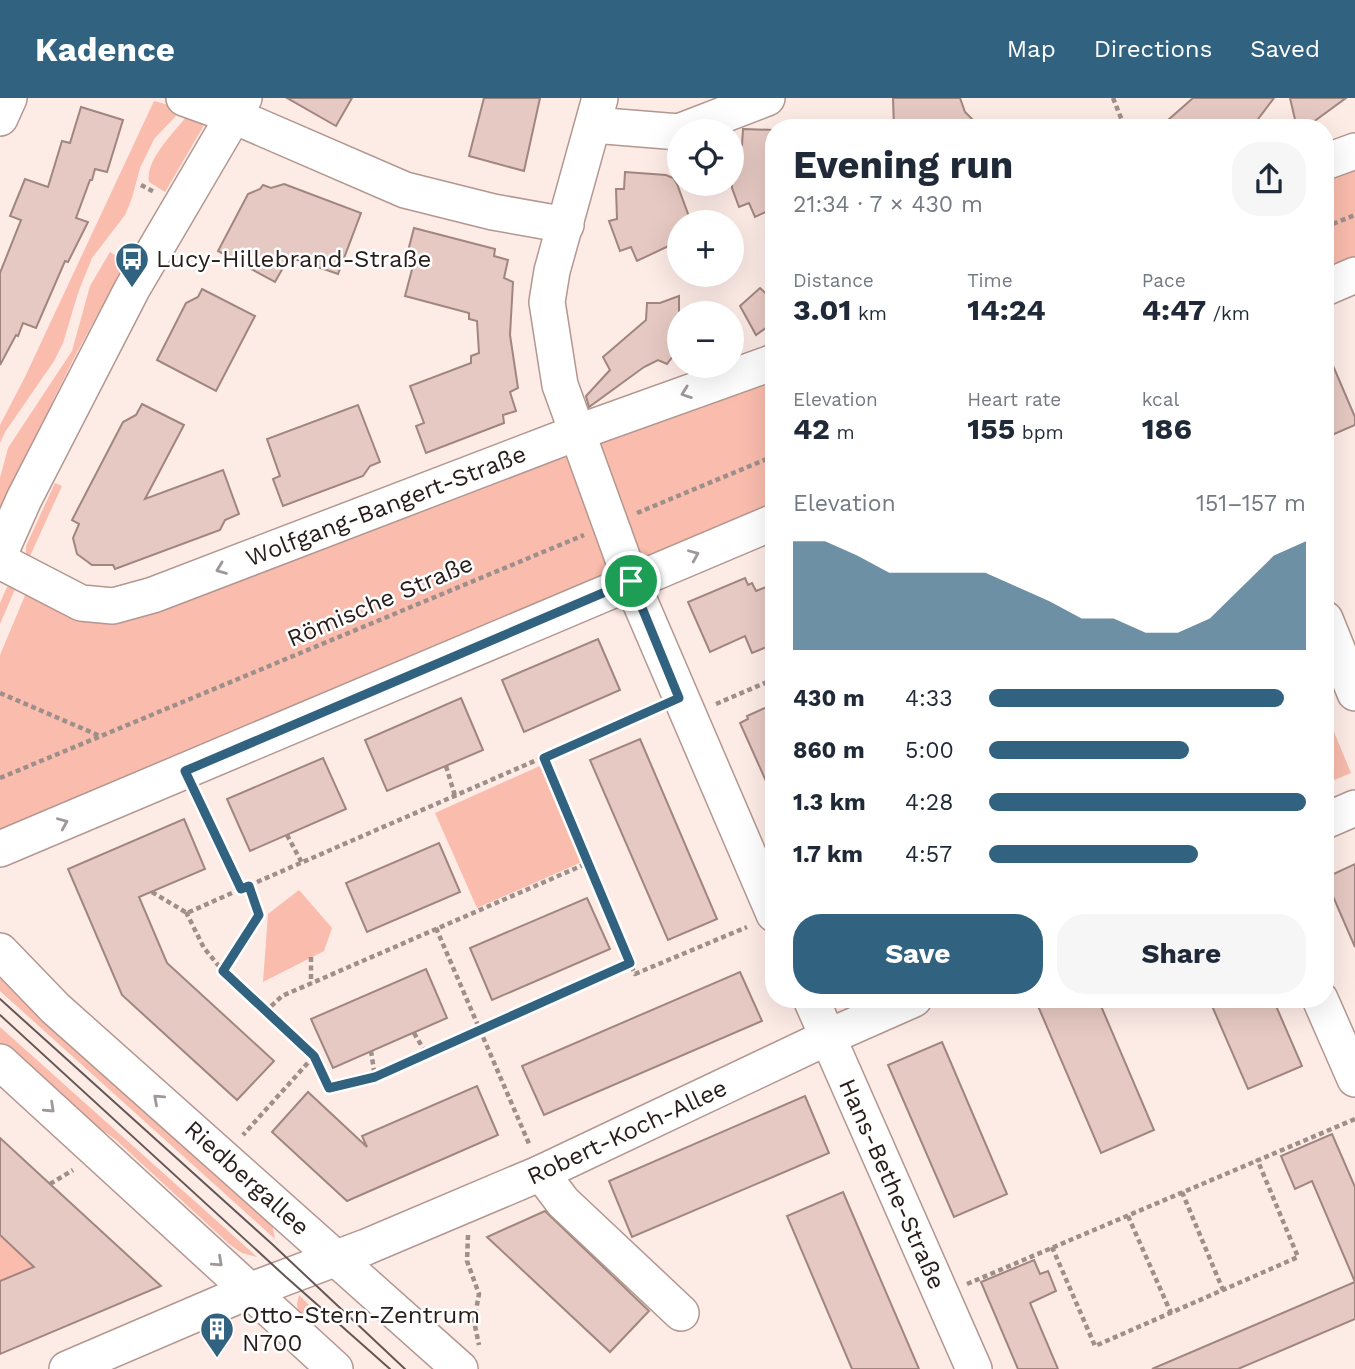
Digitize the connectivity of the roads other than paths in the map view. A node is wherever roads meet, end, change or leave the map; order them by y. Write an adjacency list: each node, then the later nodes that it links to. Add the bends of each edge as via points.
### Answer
1 (9, 98): 6 (street)
2 (184, 98): 4 (street)
3 (766, 98): 7 (street)
4 (239, 107): 11 (street, via 405,190); 17 (street, via 132,289)
5 (596, 111): 8 (street); 11 (street)
6 (0, 117)
7 (713, 119)
8 (667, 129)
9 (1355, 151): 10 (street)
10 (1334, 159)
11 (566, 226): 15 (street, via 547,302 560,385)
12 (1355, 275): 13 (street)
13 (1334, 284)
14 (765, 365): 15 (street, Wolfgang-Bangert-Straße, one-way to 15)
15 (576, 433): 18 (street, Wolfgang-Bangert-Straße, one-way to 18, via 153,595 113,606 81,603); 19 (street)
16 (765, 526): 19 (street, one-way to 16)
17 (0, 553)
18 (0, 561)
19 (631, 581): 24 (street, one-way to 19); 25 (street)
20 (1334, 642): 21 (street)
21 (1355, 693)
22 (1355, 808): 23 (street)
23 (1334, 817)
24 (0, 849)
25 (761, 920)
26 (0, 950): 28 (street, Riedbergallee)
27 (0, 966): 28 (street, Riedbergallee)
28 (35, 987): 36 (street, Riedbergallee, one-way to 28)
29 (815, 1008): 32 (street, Hans-Bethe-Straße)
30 (894, 1008): 32 (street, Robert-Koch-Allee)
31 (1324, 1008): 34 (street)
32 (828, 1037): 35 (street, Robert-Koch-Allee); 42 (street, Hans-Bethe-Straße)
33 (0, 1062): 37 (street, one-way to 37)
34 (1355, 1079)
35 (541, 1173): 36 (street, Robert-Koch-Allee); 38 (street, via 563,1202)
36 (337, 1258): 37 (street, Robert-Koch-Allee); 39 (street, Riedbergallee)
37 (249, 1291): 40 (street, Robert-Koch-Allee); 41 (street)
38 (681, 1312)
39 (470, 1359)
40 (67, 1369)
41 (335, 1369)
42 (974, 1369)

